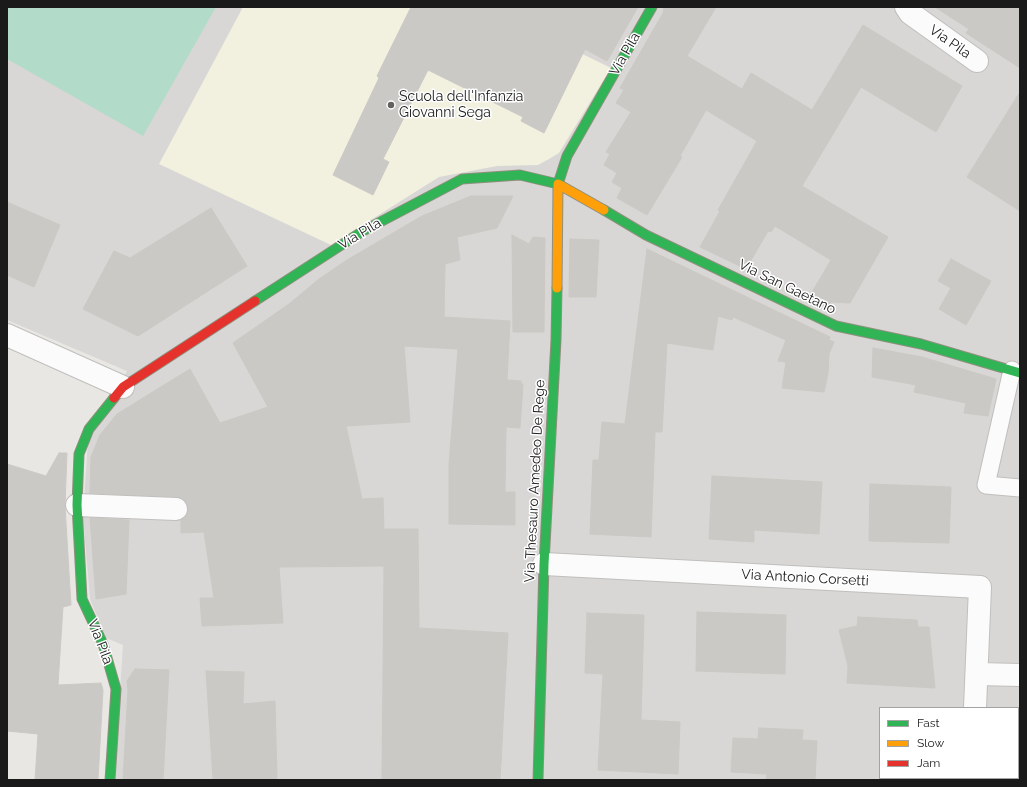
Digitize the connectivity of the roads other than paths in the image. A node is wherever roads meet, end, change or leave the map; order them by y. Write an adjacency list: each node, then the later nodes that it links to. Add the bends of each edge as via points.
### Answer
1 (652, 7): 4 (street, Via Pila, via 567,156)
2 (906, 7): 3 (street, Via Pila, via 910,13)
3 (977, 61)
4 (558, 184): 6 (street, Via San Gaetano, via 646,235 836,326 921,344); 7 (street, Via Pila, via 520,175 462,179 363,231); 11 (street, Via Thesauro Amedeo De Rege, via 556,340)
5 (7, 335): 7 (street)
6 (1016, 372): 8 (lane, via 986,486)
7 (123, 387): 9 (street, Via Pila, via 89,429 79,454)
8 (1020, 488)
9 (77, 505): 10 (street); 15 (street, Via Pila, via 82,599 103,644 116,689)
10 (176, 509)
11 (544, 564): 12 (street, Via Antonio Corsetti, via 980,587); 16 (street, Via Thesauro Amedeo De Rege)
12 (978, 674): 13 (street); 14 (street, Via Antonio Corsetti)
13 (1020, 675)
14 (975, 707)
15 (110, 780)
16 (538, 780)

